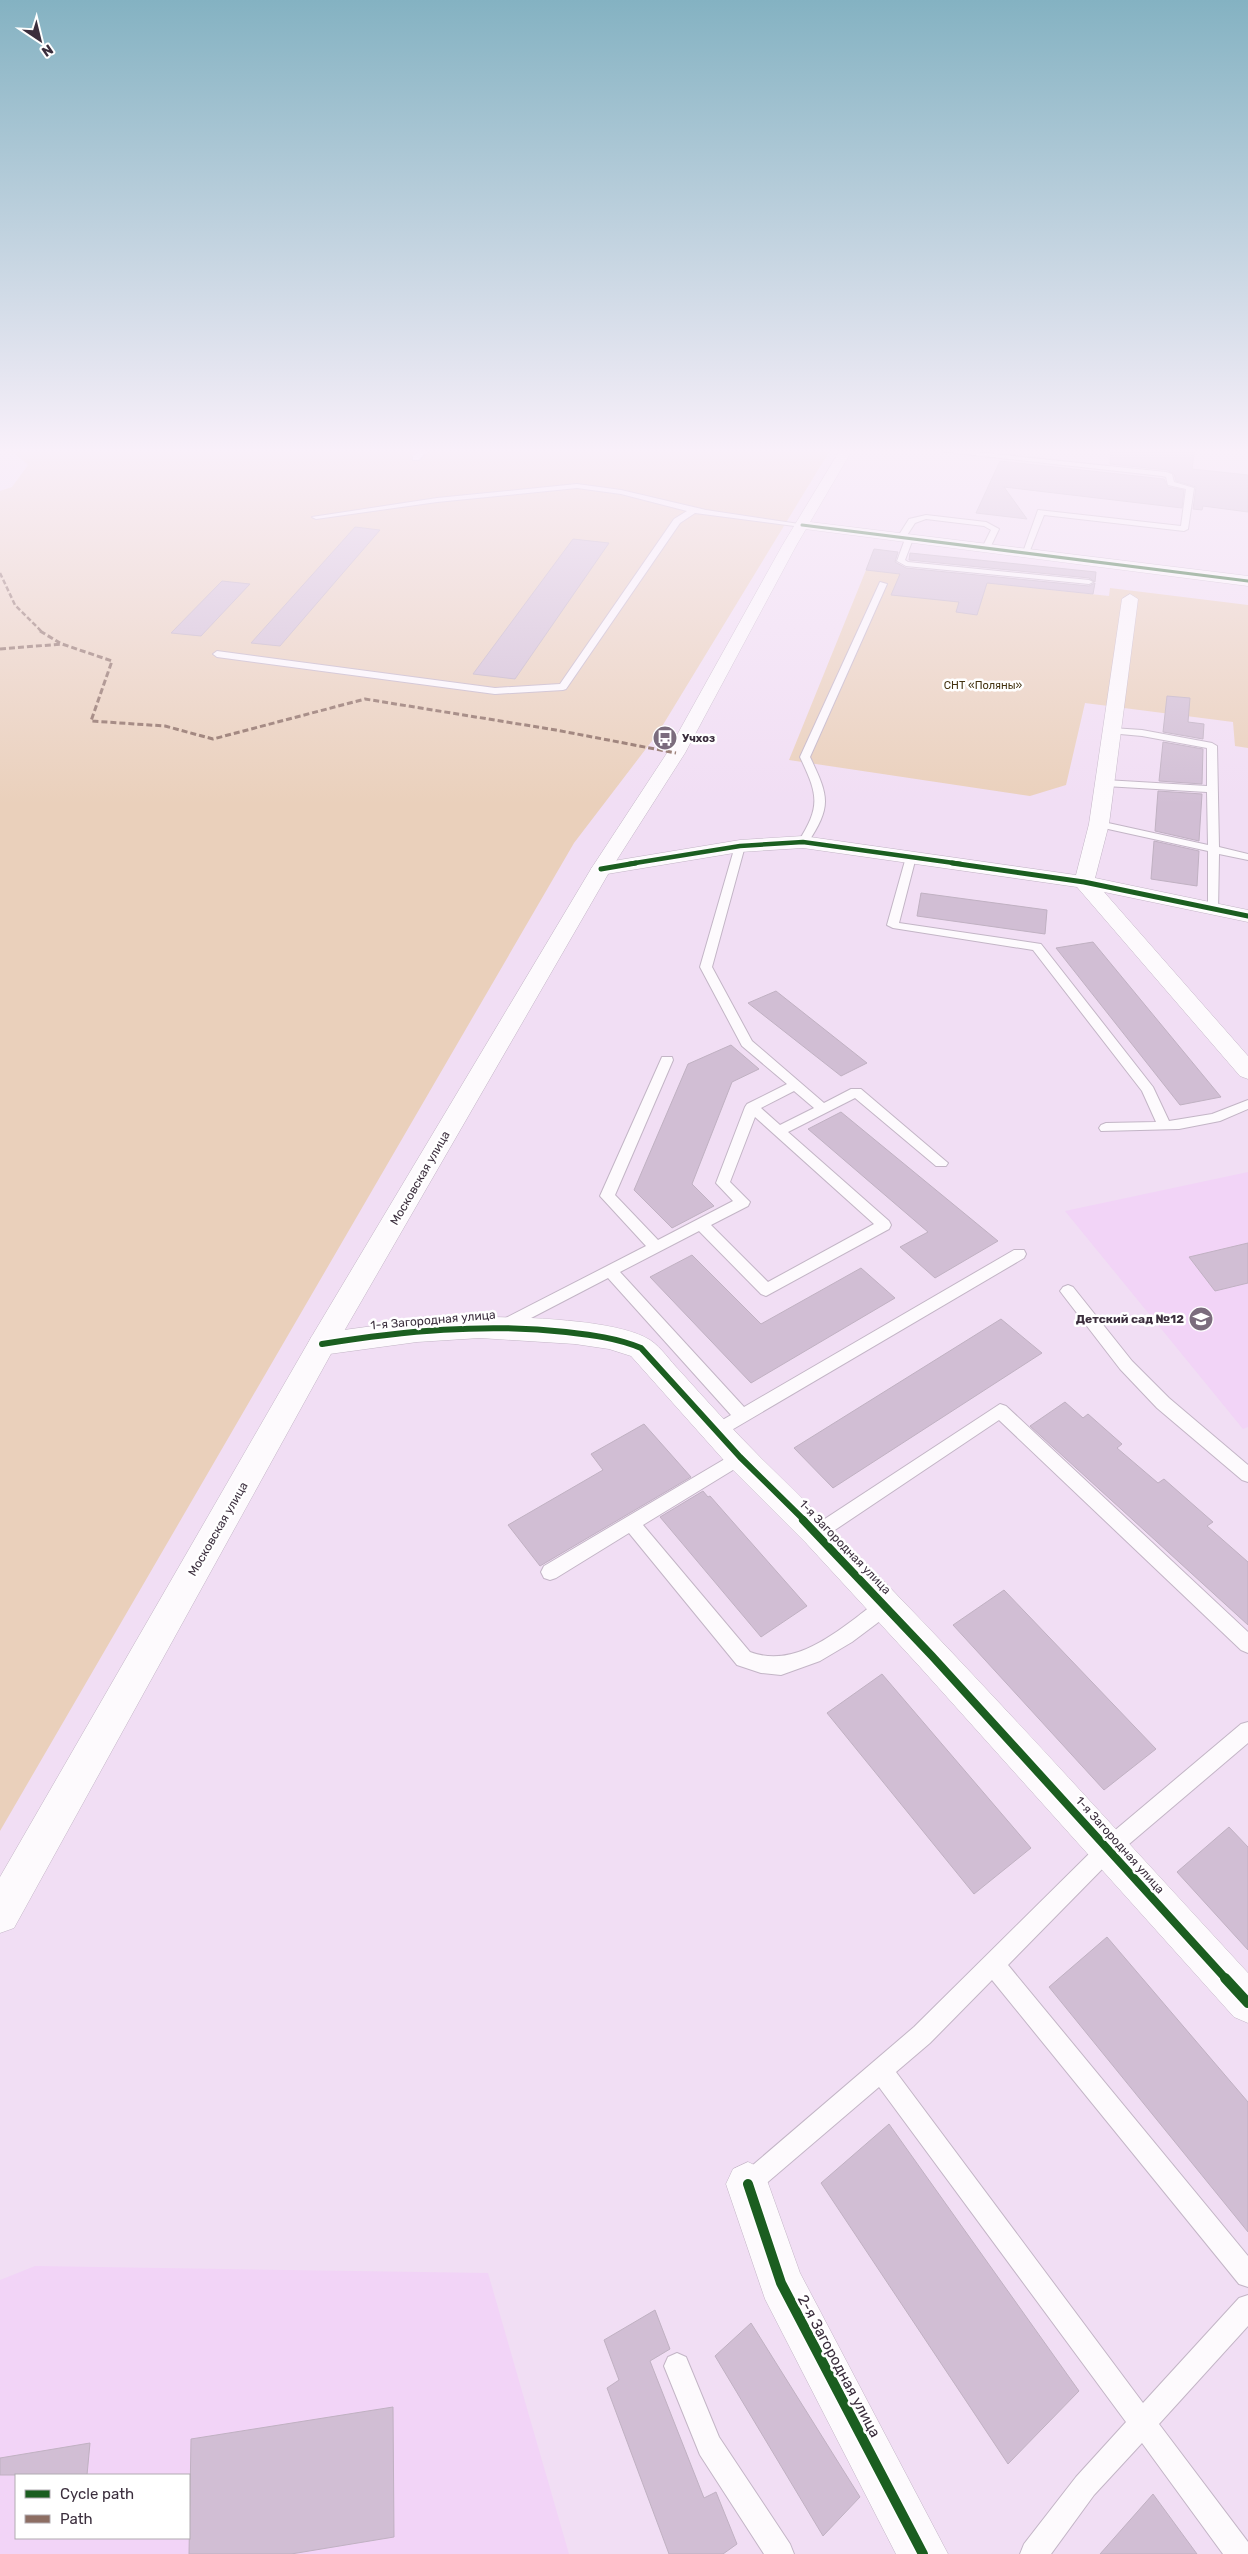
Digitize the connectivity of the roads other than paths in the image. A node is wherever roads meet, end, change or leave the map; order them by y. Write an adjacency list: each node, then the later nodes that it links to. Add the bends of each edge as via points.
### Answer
1 (647, 566): 9 (lane, via 563,687 495,691)
2 (779, 566): 19 (street, Московская улица, via 676,753)
3 (928, 566): 6 (lane)
4 (1130, 566): 5 (street)
5 (1248, 581)
6 (1089, 582)
7 (883, 584): 14 (lane, via 805,757 822,805 821,814)
8 (1130, 599): 10 (street)
9 (217, 654)
10 (1112, 731): 11 (street); 12 (lane, via 1212,746)
11 (1105, 783): 12 (lane); 13 (street)
12 (1212, 788): 16 (lane)
13 (1099, 824): 16 (lane); 20 (street)
14 (803, 842): 15 (street); 17 (street)
15 (740, 846): 19 (street); 25 (lane, via 706,967 747,1043)
16 (1213, 850): 18 (lane); 21 (lane)
17 (911, 857): 20 (street); 29 (lane, via 894,925 1037,947 1148,1090)
18 (1248, 858)
19 (601, 868): 39 (street, Московская улица)
20 (1084, 882): 21 (street); 24 (street)
21 (1214, 910): 22 (street)
22 (1248, 916)
23 (667, 1060): 34 (lane, via 607,1196)
24 (1248, 1071)
25 (796, 1085): 27 (lane); 28 (lane)
26 (1248, 1104): 29 (lane, via 1231,1114)
27 (752, 1107): 31 (lane); 33 (lane, via 723,1183 743,1202)
28 (823, 1109): 31 (lane); 32 (lane, via 856,1092)
29 (1165, 1126): 30 (lane)
30 (1106, 1128)
31 (779, 1131): 33 (lane, via 884,1225 766,1290)
32 (941, 1163)
33 (700, 1224): 34 (lane)
34 (656, 1247): 36 (lane)
35 (1019, 1254): 40 (lane)
36 (610, 1271): 38 (lane); 40 (lane)
37 (1068, 1291): 42 (lane, via 1126,1365 1163,1403)
38 (503, 1326): 39 (street, 1-я Загородная улица, via 408,1332); 40 (street, 1-я Загородная улица, via 623,1339 641,1348)
39 (322, 1344): 50 (street, Московская улица)
40 (730, 1424): 41 (street, 1-я Загородная улица)
41 (740, 1457): 43 (lane); 44 (street, 1-я Загородная улица)
42 (1248, 1475)
43 (631, 1523): 45 (lane); 46 (lane, via 744,1659 768,1666 794,1663 825,1649)
44 (817, 1533): 46 (street, 1-я Загородная улица); 47 (lane, via 1000,1412)
45 (550, 1572)
46 (886, 1606): 49 (street, 1-я Загородная улица)
47 (1248, 1644)
48 (1248, 1731): 49 (lane)
49 (1108, 1849): 51 (lane); 52 (street, 1-я Загородная улица)
50 (0, 1914)
51 (993, 1964): 53 (lane); 55 (lane)
52 (1248, 2003)
53 (881, 2071): 54 (lane); 58 (lane)
54 (748, 2184): 60 (street, 2-я Загородная улица, via 782,2283)
55 (1248, 2275)
56 (1248, 2307): 58 (lane)
57 (677, 2366): 59 (lane, via 709,2446)
58 (1142, 2422): 61 (lane, via 1085,2486); 62 (lane)
59 (780, 2554)
60 (923, 2554)
61 (1034, 2554)
62 (1240, 2554)

